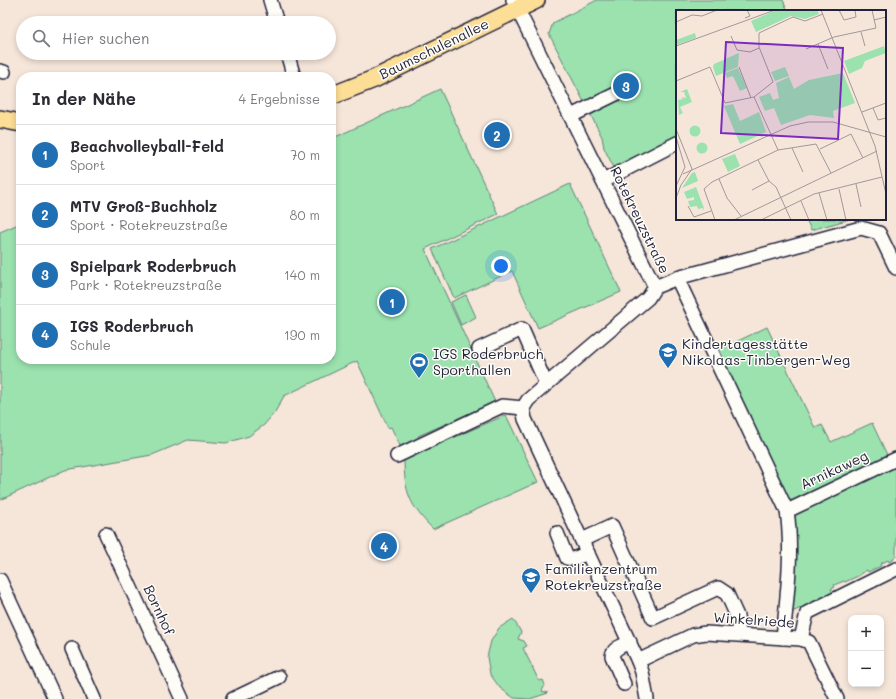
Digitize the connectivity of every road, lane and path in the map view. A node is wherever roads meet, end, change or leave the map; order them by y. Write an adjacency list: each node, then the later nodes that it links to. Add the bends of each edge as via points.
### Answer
1 (270, 0): 4 (street)
2 (536, 0): 3 (main road, Baumschulenallee)
3 (515, 5): 8 (main road, Baumschulenallee, via 374,79); 9 (street, Rotekreuzstraße)
4 (276, 16)
5 (289, 60): 6 (street)
6 (293, 72)
7 (622, 91): 9 (street)
8 (336, 94)
9 (571, 116): 13 (street, Rotekreuzstraße)
10 (0, 119): 11 (main road)
11 (16, 122)
12 (676, 144): 13 (street)
13 (603, 181): 16 (street, Rotekreuzstraße)
14 (896, 268): 15 (street, via 879,233 861,228)
15 (678, 278): 16 (street); 22 (street)
16 (655, 287): 18 (street, Rotekreuzstraße, via 648,298)
17 (480, 349): 18 (street, via 522,329)
18 (546, 384): 19 (street, Rotekreuzstraße)
19 (523, 408): 20 (street, via 502,406); 25 (street, via 525,419)
20 (397, 456)
21 (896, 459): 22 (street, Arnikaweg)
22 (787, 510): 30 (street, via 789,567)
23 (557, 533): 26 (street, via 567,558 573,559)
24 (106, 534): 39 (street, Bornhof)
25 (582, 540): 26 (street); 29 (street, via 612,526 653,618 718,588 727,594 738,616)
26 (588, 552): 32 (street)
27 (896, 569): 31 (street, via 807,613)
28 (0, 580): 37 (street)
29 (739, 634): 30 (street, Winkelriede); 34 (street, Winkelriede, via 693,635)
30 (783, 638): 31 (street, Winkelriede)
31 (800, 639): 42 (street, Winkelriede, via 809,642)
32 (630, 642): 34 (street); 36 (street, via 612,652)
33 (72, 649): 38 (street)
34 (638, 661): 41 (street)
35 (279, 677): 40 (street)
36 (624, 684)
37 (55, 699)
38 (94, 699)
39 (182, 699)
40 (233, 699)
41 (647, 699)
42 (837, 699)

